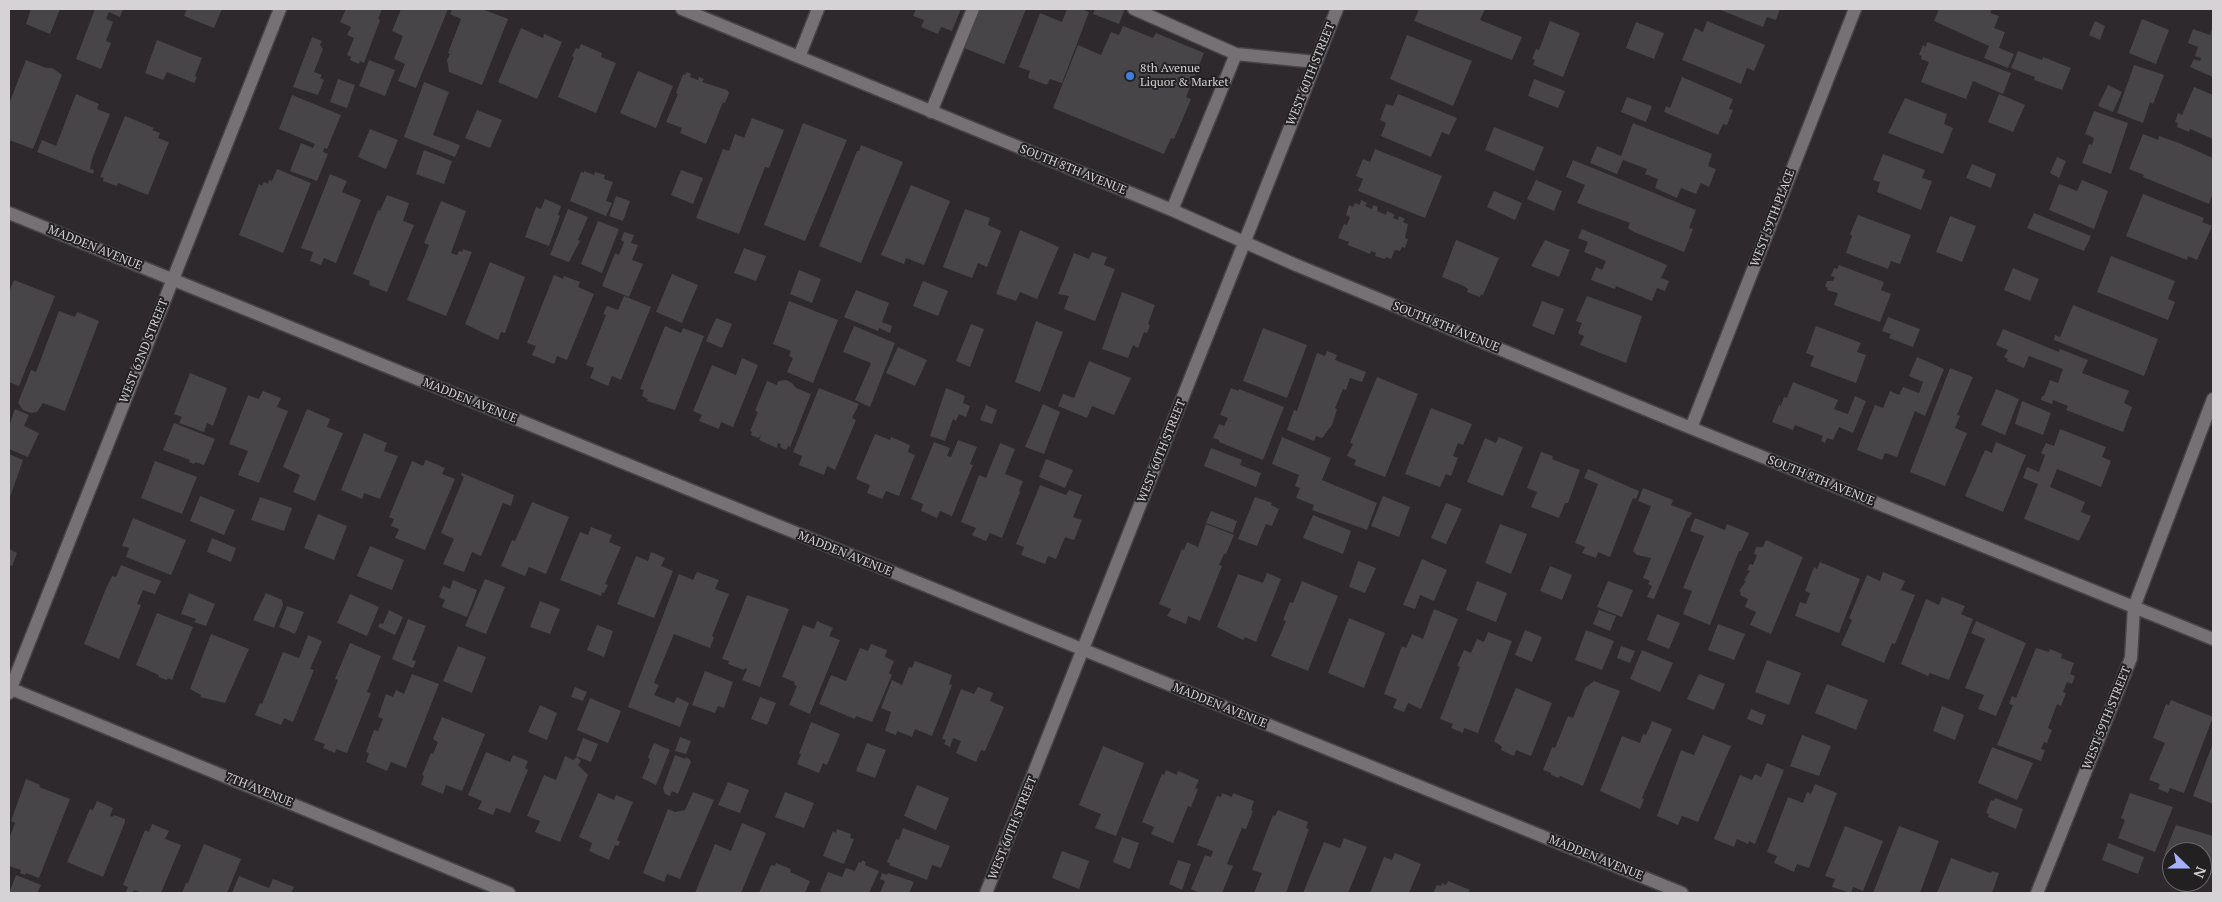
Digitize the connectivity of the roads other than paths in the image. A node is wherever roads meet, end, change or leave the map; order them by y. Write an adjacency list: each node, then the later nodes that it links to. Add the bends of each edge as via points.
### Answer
1 (280, 9): 15 (street, WEST 62ND STREET)
2 (682, 9): 9 (street, SOUTH 8TH AVENUE)
3 (818, 9): 9 (street)
4 (973, 9): 11 (street)
5 (1134, 9): 8 (street)
6 (1337, 9): 10 (street, WEST 60TH STREET)
7 (1855, 9): 17 (street, WEST 59TH PLACE)
8 (1236, 54): 10 (street); 12 (street)
9 (799, 57): 11 (street, SOUTH 8TH AVENUE)
10 (1316, 62): 14 (street, WEST 60TH STREET)
11 (931, 112): 12 (street, SOUTH 8TH AVENUE)
12 (1172, 210): 14 (street, SOUTH 8TH AVENUE)
13 (9, 213): 15 (street, MADDEN AVENUE)
14 (1245, 243): 17 (street, SOUTH 8TH AVENUE); 20 (street, WEST 60TH STREET)
15 (172, 280): 20 (street, MADDEN AVENUE); 21 (street, WEST 62ND STREET)
16 (2213, 399): 18 (street, WEST 59TH STREET)
17 (1691, 428): 18 (street, SOUTH 8TH AVENUE)
18 (2134, 607): 19 (street, SOUTH 8TH AVENUE); 25 (street, WEST 59TH STREET, via 2131,658)
19 (2213, 639)
20 (1083, 651): 23 (street, WEST 60TH STREET); 24 (street, MADDEN AVENUE)
21 (9, 690): 22 (street, 7TH AVENUE)
22 (509, 893)
23 (986, 893)
24 (1682, 893)
25 (2037, 893)

